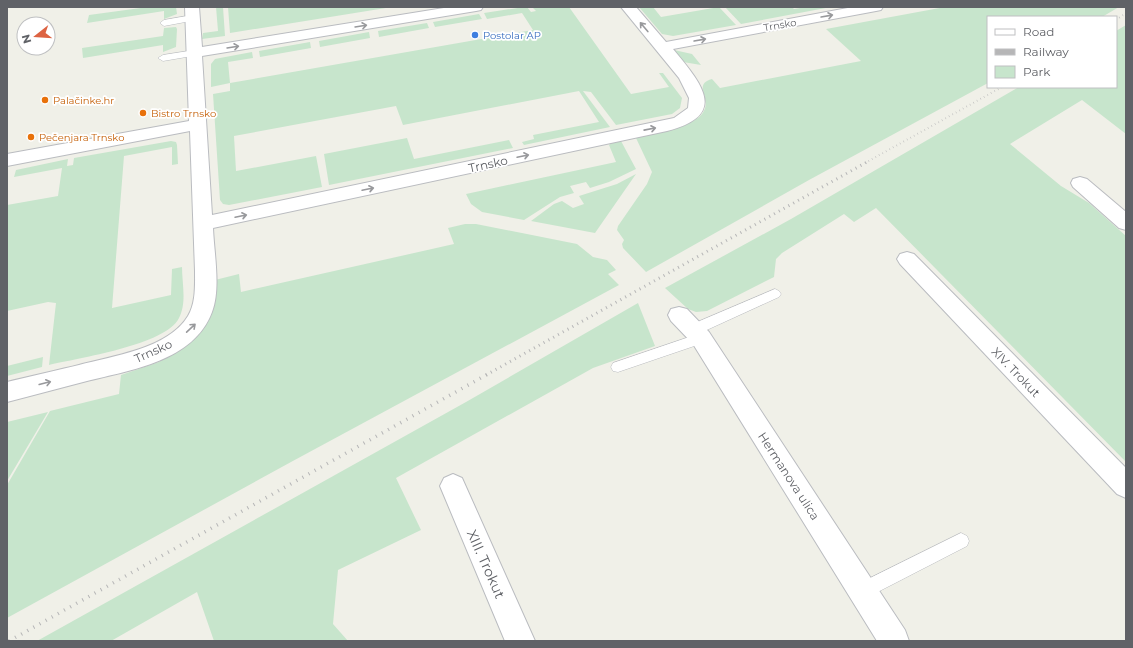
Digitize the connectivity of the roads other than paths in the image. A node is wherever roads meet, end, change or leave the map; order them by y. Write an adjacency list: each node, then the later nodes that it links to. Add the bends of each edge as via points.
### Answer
1 (476, 7): 7 (street, one-way to 1)
2 (628, 7): 6 (street, Trnsko, one-way to 2)
3 (876, 7): 6 (street, Trnsko, one-way to 3)
4 (192, 13): 5 (lane); 7 (street, Trnsko)
5 (164, 23)
6 (661, 47): 13 (street, Trnsko, one-way to 6, via 680,122 696,110 698,99 683,73)
7 (195, 53): 8 (lane); 9 (street, Trnsko)
8 (163, 58)
9 (198, 124): 10 (street); 13 (street, Trnsko)
10 (7, 160)
11 (1080, 183): 12 (street)
12 (1126, 223)
13 (203, 224): 18 (street, Trnsko, one-way to 13, via 139,359 171,345 195,324 200,316 205,276)
14 (907, 259): 20 (street, XIV. Trokut)
15 (775, 294): 16 (lane)
16 (691, 328): 17 (lane); 22 (street, Hermanova ulica)
17 (618, 366)
18 (7, 392)
19 (452, 486): 23 (street, XIII. Trokut)
20 (1126, 486)
21 (961, 541): 22 (lane)
22 (862, 591): 24 (street, Hermanova ulica)
23 (520, 641)
24 (894, 641)

